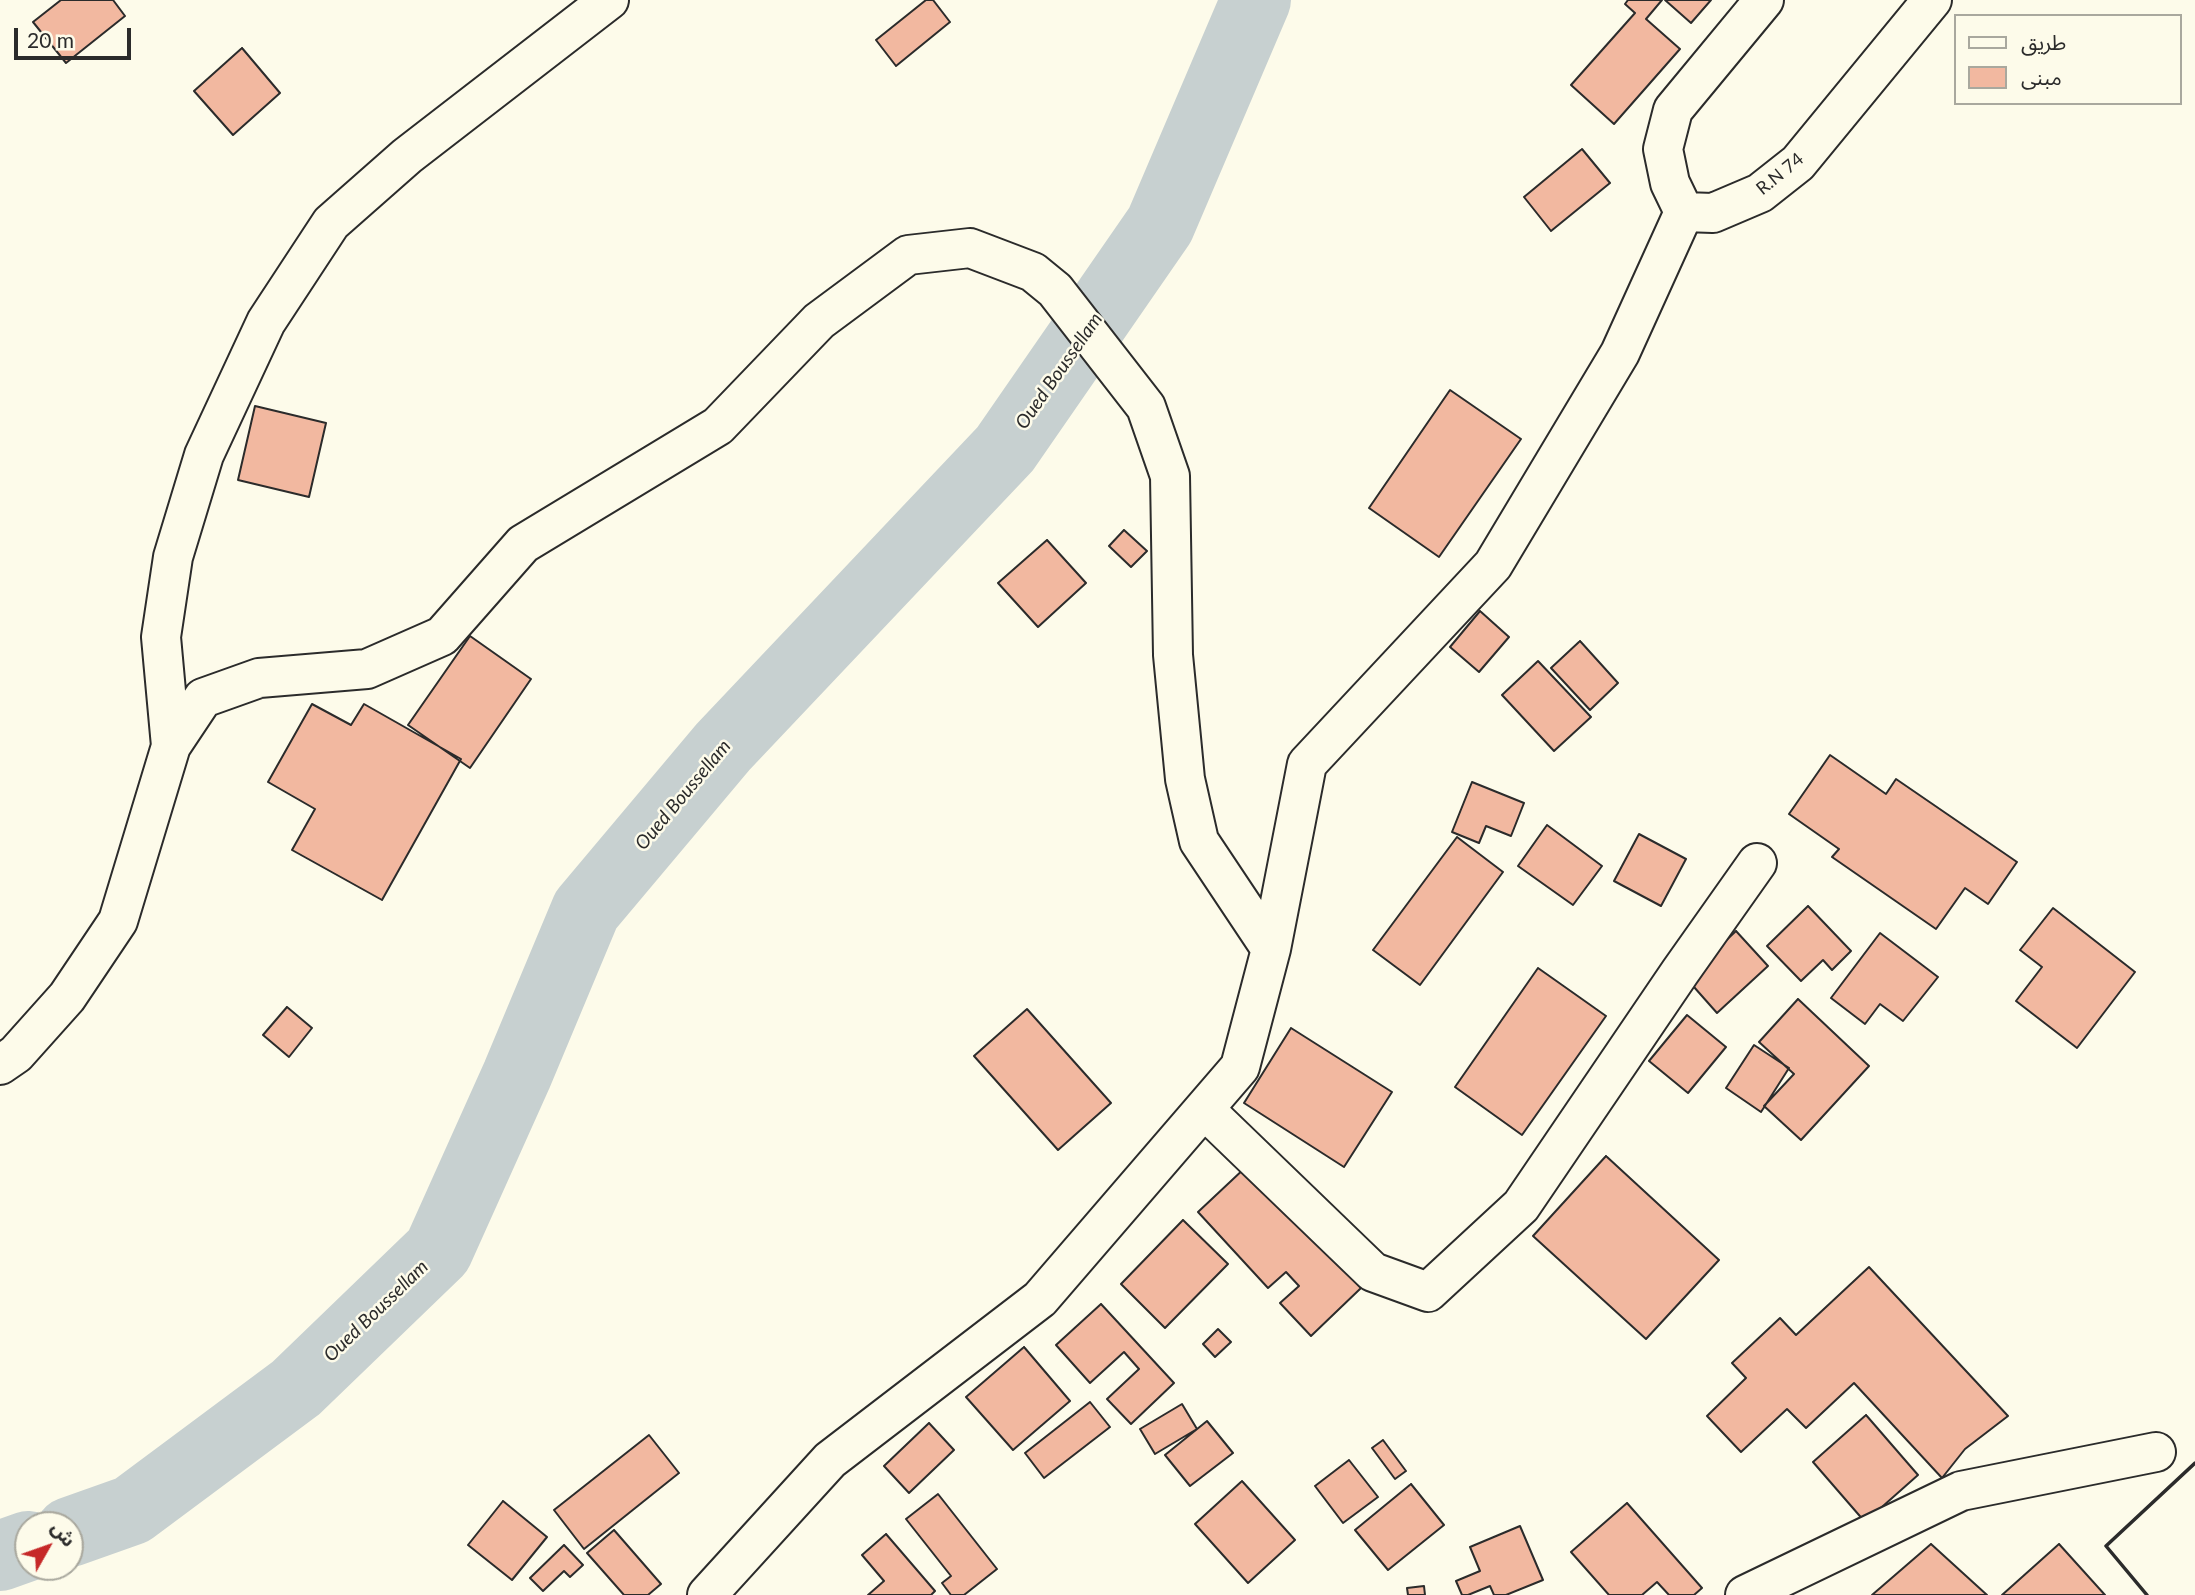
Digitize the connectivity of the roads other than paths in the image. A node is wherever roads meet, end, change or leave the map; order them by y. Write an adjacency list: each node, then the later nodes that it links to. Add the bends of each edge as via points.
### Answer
1 (609, 0): 5 (street, via 407,156 331,223 265,322 204,455 173,557 161,637)
2 (1764, 0): 4 (street, via 1673,110 1663,149 1670,183)
3 (1932, 0): 4 (street, R.N 74, via 1798,163 1760,193 1713,213)
4 (1684, 212): 7 (street, via 1620,353 1493,565 1307,764)
5 (171, 746): 7 (street, via 203,698 259,678 367,669 442,636 523,544 718,426 819,321 908,255 970,248 1033,272 1055,290 1146,407 1170,476 1174,655 1185,779 1199,841); 8 (street, via 118,921 67,997 16,1055)
6 (1758, 863): 9 (street, via 1521,1206 1428,1292 1373,1272)
7 (1271, 949): 9 (street, via 1240,1067)
8 (0, 1065)
9 (1204, 1109): 12 (street, via 1040,1299 830,1460)
10 (2156, 1452): 11 (street, via 1961,1491)
11 (1751, 1594)
12 (707, 1595)

